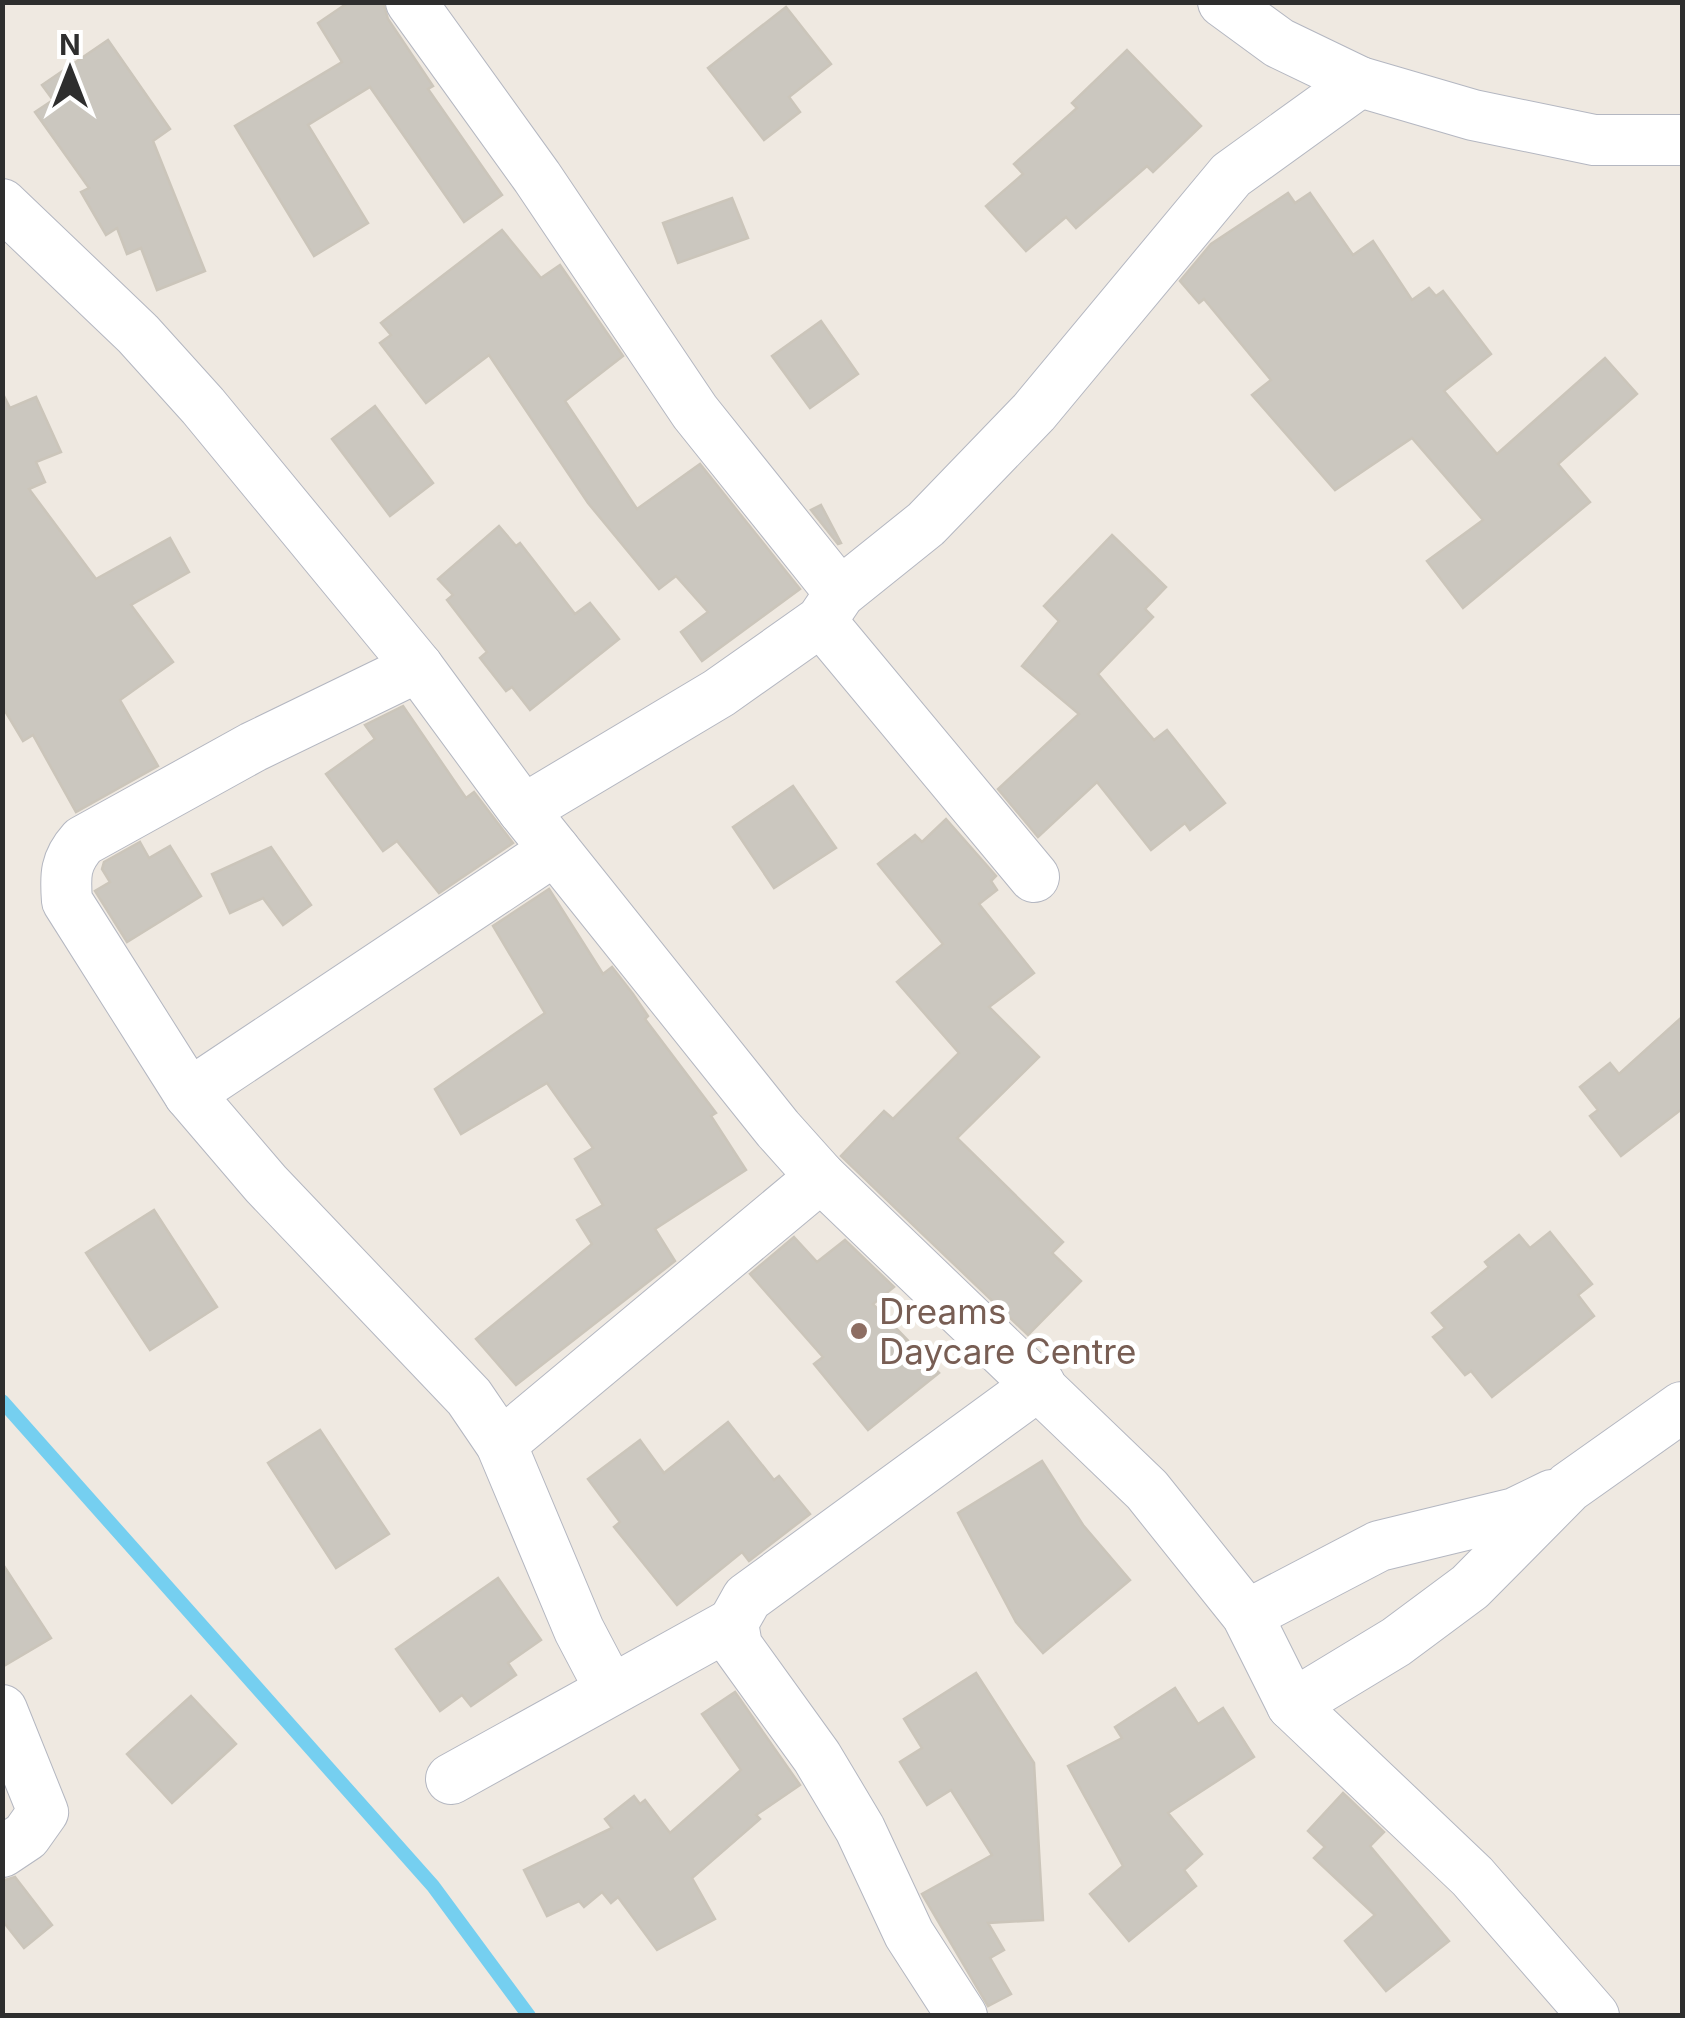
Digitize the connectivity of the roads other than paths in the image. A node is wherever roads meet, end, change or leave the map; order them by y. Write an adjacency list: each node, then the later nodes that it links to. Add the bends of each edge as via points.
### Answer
1 (411, 2): 6 (street)
2 (1223, 2): 3 (street, via 1279,43)
3 (1360, 82): 4 (street, via 1594,140); 6 (street, via 1230,175 1034,412 926,524)
4 (1682, 140)
5 (5, 210): 7 (street, via 138,334)
6 (831, 607): 8 (street, via 719,693); 10 (street)
7 (418, 667): 8 (street); 11 (street, via 236,756 83,841 70,856 67,901)
8 (523, 810): 9 (street)
9 (554, 850): 11 (street); 12 (street)
10 (1034, 877)
11 (189, 1094): 15 (street, via 469,1396)
12 (822, 1177): 13 (street); 15 (street)
13 (1040, 1384): 17 (street, via 1147,1490); 18 (street, via 747,1598)
14 (1682, 1406): 16 (street)
15 (502, 1444): 19 (street)
16 (1568, 1486): 17 (street, via 1516,1513 1379,1546); 20 (street, via 1470,1587)
17 (1247, 1615): 20 (street)
18 (733, 1623): 19 (street); 24 (street, via 737,1646 817,1758 909,1934)
19 (610, 1688): 22 (street)
20 (1292, 1705): 25 (street, via 1472,1876)
21 (2, 1710): 23 (street, via 43,1812 26,1836)
22 (450, 1779)
23 (2, 1852)
24 (962, 2016)
25 (1594, 2016)

